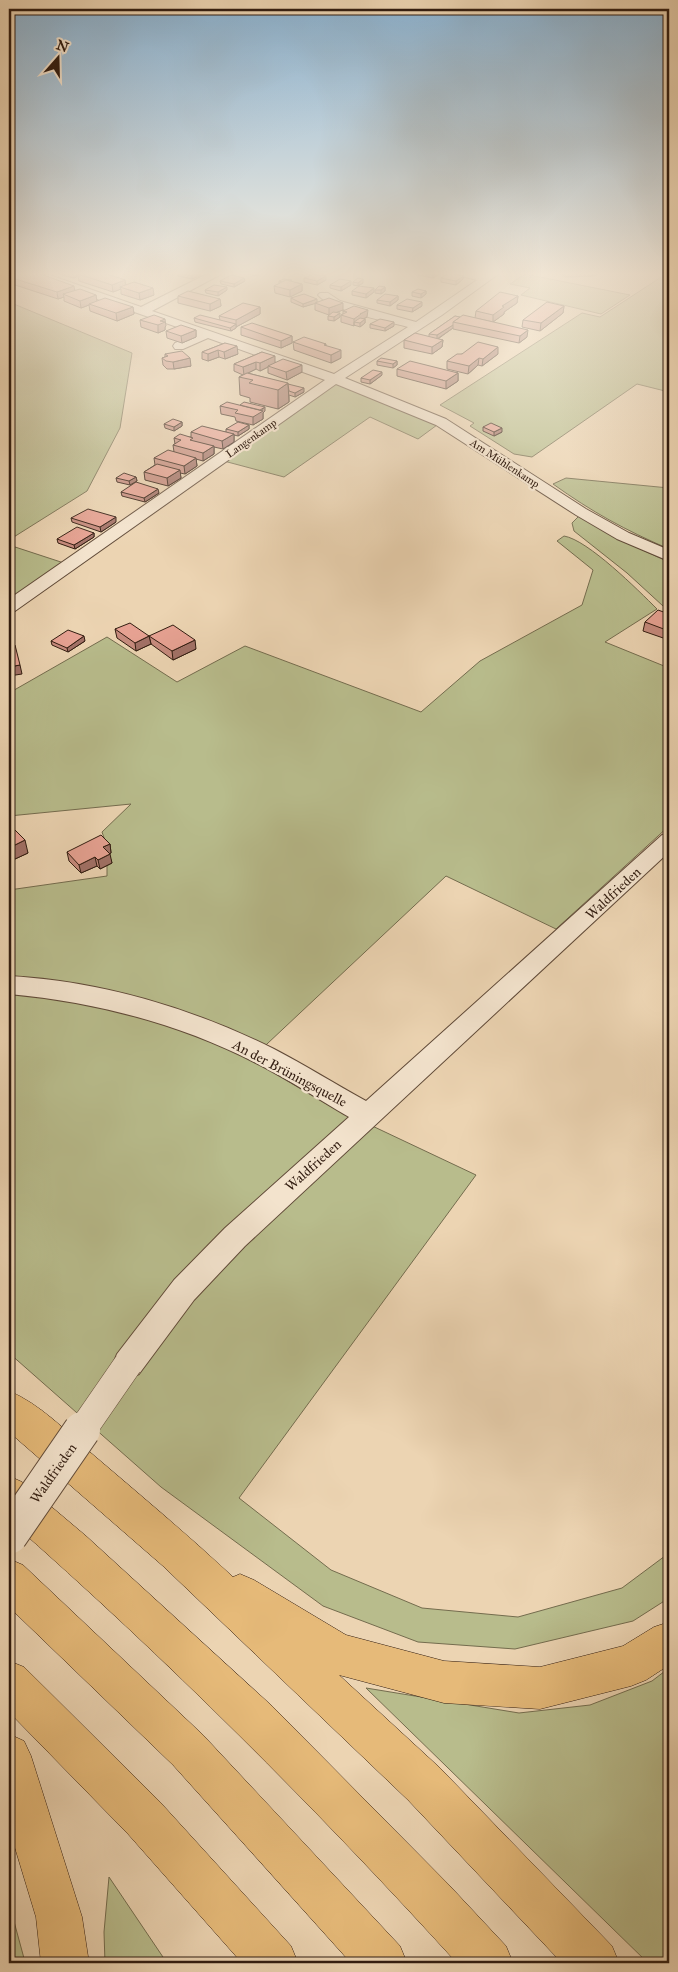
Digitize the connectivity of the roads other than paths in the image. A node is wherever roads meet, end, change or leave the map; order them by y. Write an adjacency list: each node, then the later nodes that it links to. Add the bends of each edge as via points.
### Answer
1 (289, 364): 3 (street, Am Mühlenkamp)
2 (360, 364): 3 (street, Langenkamp)
3 (335, 380): 4 (street, Am Mühlenkamp, via 441,422 581,512 623,536); 5 (street, Langenkamp)
4 (669, 556)
5 (9, 607)
6 (669, 840): 8 (street, Waldfrieden)
7 (9, 985): 8 (street, An der Brüningsquelle, via 36,986 122,1002 195,1025 264,1056)
8 (368, 1115): 11 (street, Waldfrieden, bridge, via 235,1237 184,1290 128,1364)
9 (9, 1409): 12 (highway)
10 (9, 1495): 20 (highway, via 88,1562 231,1697 424,1892)
11 (9, 1536)
12 (177, 1552): 14 (highway, via 338,1654 444,1682 540,1688 631,1665); 21 (highway, via 424,1784)
13 (9, 1579): 19 (highway, via 188,1750)
14 (669, 1642)
15 (9, 1682): 18 (highway, via 144,1818)
16 (9, 1756): 17 (highway, via 60,1917)
17 (65, 1963)
18 (274, 1963)
19 (384, 1963)
20 (489, 1963)
21 (595, 1963)

